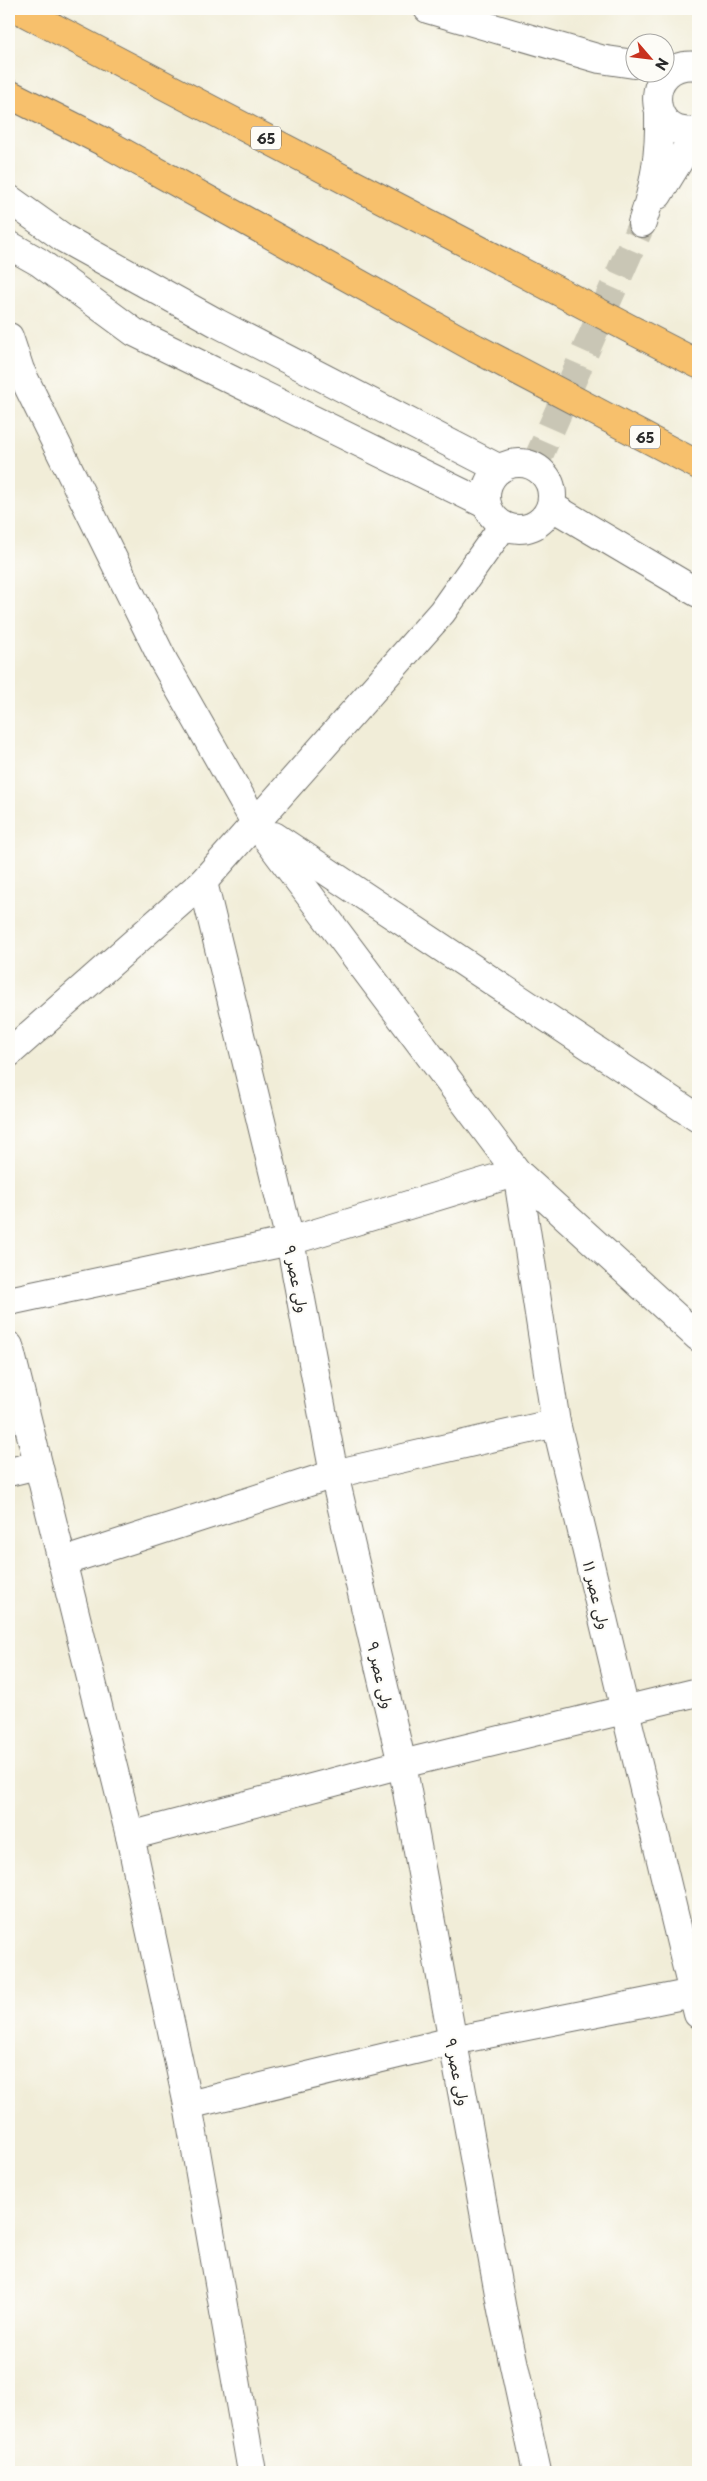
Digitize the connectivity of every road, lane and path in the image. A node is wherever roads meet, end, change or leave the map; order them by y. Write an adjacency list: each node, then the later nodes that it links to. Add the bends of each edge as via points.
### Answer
1 (18, 9): 12 (highway, 65, bridge)
2 (428, 9): 3 (street)
3 (600, 59): 4 (street); 7 (street)
4 (624, 63)
5 (683, 65): 7 (street, via 661,81)
6 (9, 94): 13 (highway, 65, bridge, via 104,142 475,348)
7 (658, 107): 8 (street, via 665,122 675,129 686,132); 8 (street, via 660,149 642,223)
8 (698, 130)
9 (9, 199): 14 (street, via 73,244 217,323)
10 (9, 245): 15 (street, via 39,262 134,332)
11 (9, 338): 19 (street, via 20,370 164,662)
12 (698, 364)
13 (698, 465)
14 (500, 469): 15 (street, via 486,488); 16 (street, via 517,463 537,468 550,484)
15 (487, 505): 17 (street, via 495,520)
16 (551, 506): 17 (street, via 538,524 527,529 515,530); 18 (street)
17 (504, 526): 19 (street, via 442,612)
18 (698, 592)
19 (256, 824): 20 (street); 22 (street); 23 (street)
20 (203, 882): 21 (street); 24 (street, ولی عصر ۹)
21 (9, 1053)
22 (698, 1118)
23 (517, 1172): 24 (street); 26 (street); 28 (street, ولی عصر ۱۱)
24 (290, 1241): 25 (street); 31 (street, ولی عصر ۹)
25 (9, 1301)
26 (698, 1337)
27 (9, 1346): 29 (street)
28 (556, 1422): 31 (street); 34 (street, ولی عصر ۱۱)
29 (38, 1465): 30 (street); 32 (street)
30 (9, 1472)
31 (334, 1474): 32 (street); 35 (street, ولی عصر ۹)
32 (62, 1562): 36 (street)
33 (698, 1692): 34 (street)
34 (624, 1709): 35 (street); 37 (street, ولی عصر ۱۱)
35 (402, 1764): 36 (street); 38 (street, ولی عصر ۹)
36 (130, 1836): 39 (street)
37 (697, 2000): 38 (street)
38 (452, 2041): 39 (street); 41 (street, ولی عصر ۹, via 502,2310)
39 (188, 2105): 40 (street)
40 (252, 2472)
41 (537, 2472)

